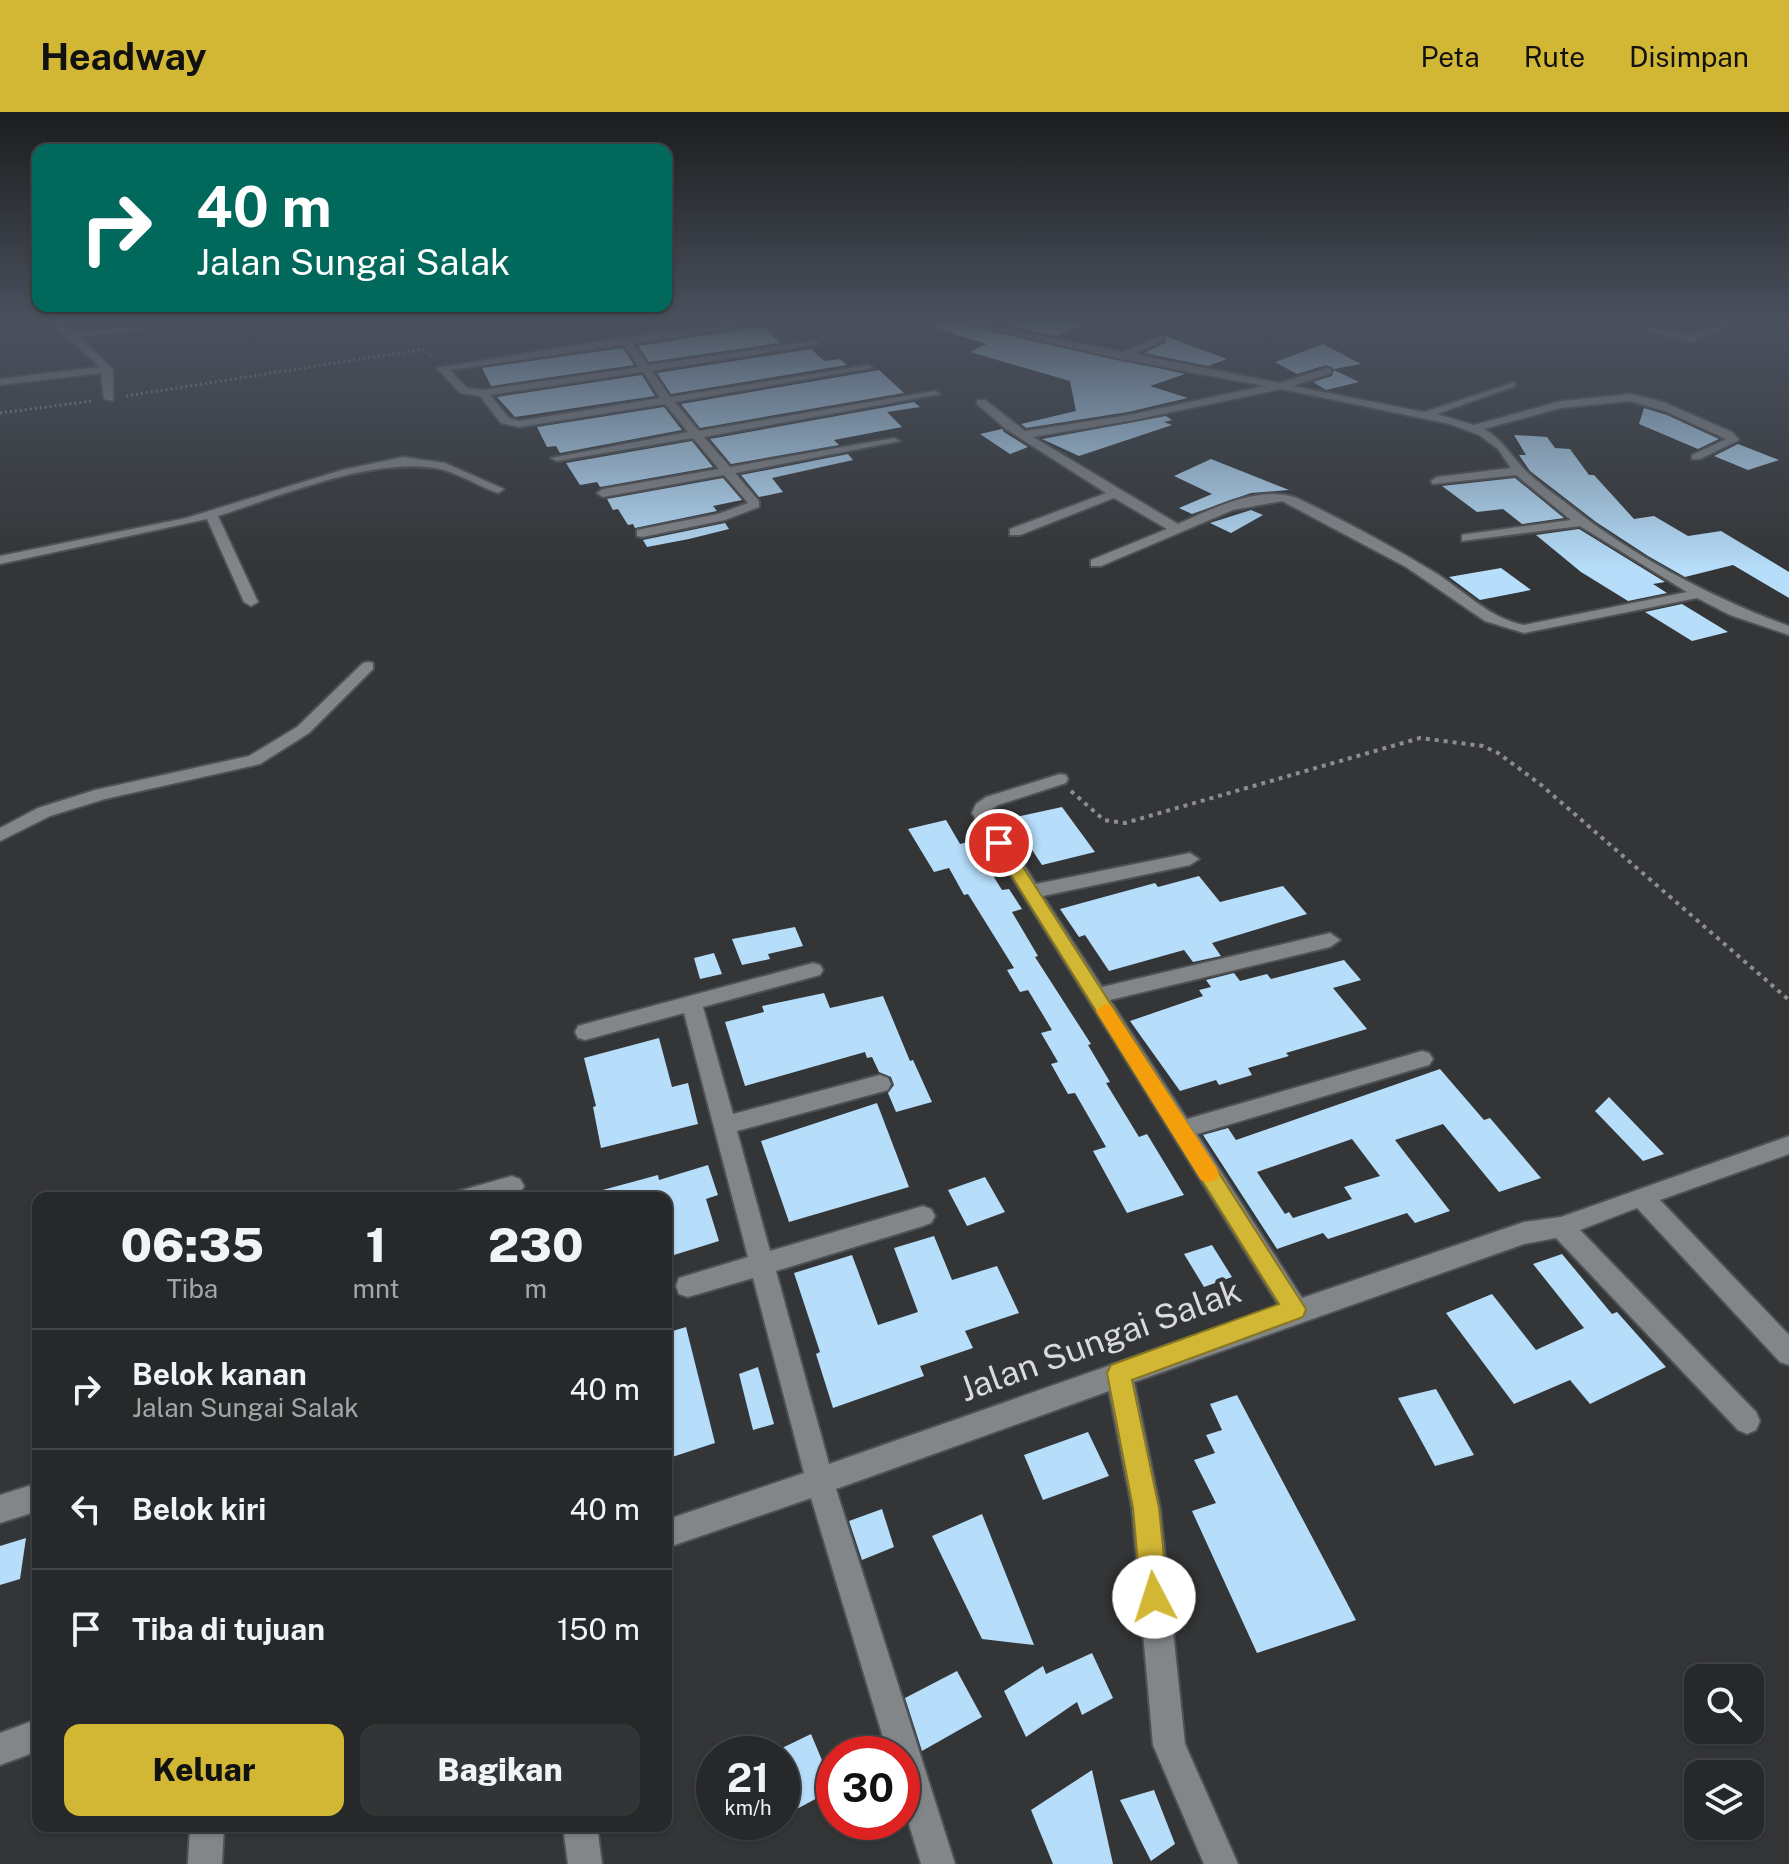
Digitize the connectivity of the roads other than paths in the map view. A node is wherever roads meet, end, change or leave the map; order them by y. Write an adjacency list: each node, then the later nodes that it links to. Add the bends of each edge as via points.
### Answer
1 (493, 406): 2 (street, via 513,424)
2 (630, 406)
3 (672, 406): 13 (street)
4 (865, 406): 13 (street)
5 (986, 406): 14 (street)
6 (1182, 406): 14 (street)
7 (1371, 406): 11 (street)
8 (1450, 406): 11 (street)
9 (1559, 406): 12 (street)
10 (1657, 406): 16 (street, via 1733,440)
11 (1421, 416): 12 (street)
12 (1474, 429): 19 (street, via 1502,447)
13 (697, 434): 17 (street); 18 (street)
14 (1023, 435): 23 (street)
15 (894, 441): 18 (street)
16 (1696, 457)
17 (557, 458)
18 (728, 470): 22 (street); 28 (street, via 754,508)
19 (1519, 471): 20 (street); 25 (street)
20 (1437, 481)
21 (498, 489): 24 (street, via 441,465 403,461)
22 (603, 493)
23 (1113, 494): 26 (street); 27 (street)
24 (211, 514): 30 (street); 33 (street)
25 (1582, 522): 29 (street); 32 (street)
26 (1177, 529): 31 (street); 32 (street, via 1241,505 1286,497 1421,567 1510,628)
27 (1015, 532)
28 (642, 533)
29 (1467, 538)
30 (0, 560)
31 (1096, 563)
32 (1699, 594): 34 (street)
33 (251, 602)
34 (1789, 631)
35 (368, 666): 37 (street, via 303,730 254,760 101,794 44,812)
36 (1060, 779): 39 (street, via 982,808)
37 (0, 835)
38 (1190, 859): 39 (street)
39 (1030, 892): 42 (street)
40 (1330, 940): 42 (street)
41 (813, 970): 43 (street)
42 (1096, 996): 48 (street)
43 (692, 1003): 44 (street); 47 (street)
44 (585, 1032)
45 (1422, 1059): 48 (street)
46 (880, 1084): 47 (street)
47 (724, 1125): 55 (street)
48 (1181, 1130): 57 (street)
49 (1789, 1145): 52 (street, Jalan Sungai Salak)
50 (512, 1186): 51 (street)
51 (490, 1192)
52 (1641, 1196): 54 (street, Jalan Sungai Salak); 58 (street)
53 (923, 1216): 55 (street)
54 (1561, 1227): 57 (street, Jalan Sungai Salak, via 1524,1233); 60 (street)
55 (761, 1264): 56 (street); 61 (street)
56 (688, 1286)
57 (1295, 1309): 59 (street, Jalan Sungai Salak)
58 (1789, 1353)
59 (1119, 1373): 61 (street, Jalan Sungai Salak); 72 (street, via 1146,1508 1169,1745)
60 (1747, 1421)
61 (820, 1482): 64 (street, Jalan Sungai Salak); 71 (street)
62 (32, 1499): 63 (street)
63 (0, 1509)
64 (672, 1532)
65 (32, 1737): 66 (street)
66 (0, 1749)
67 (207, 1832): 69 (street)
68 (581, 1832): 70 (street)
69 (205, 1864)
70 (585, 1864)
71 (938, 1864)
72 (1221, 1864)

